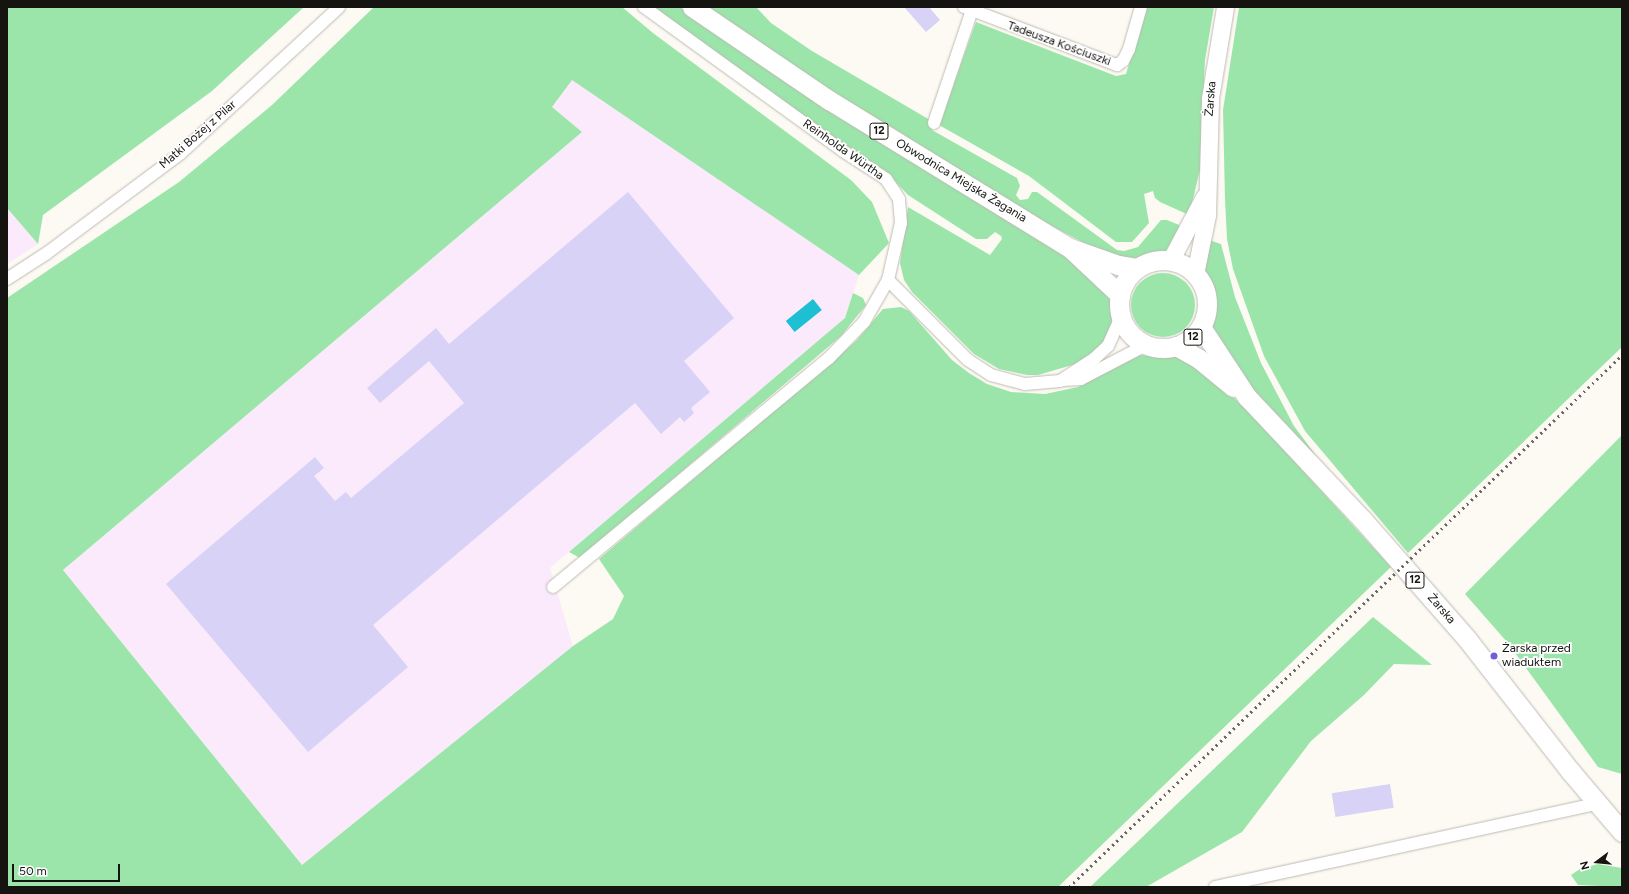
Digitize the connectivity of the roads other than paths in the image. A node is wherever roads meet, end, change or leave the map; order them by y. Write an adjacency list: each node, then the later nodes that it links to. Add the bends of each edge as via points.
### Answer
1 (339, 7): 13 (street, Matki Bożej z Pilar, via 181,153 47,253)
2 (644, 7): 14 (street, Reinholda Würtha, via 891,185 899,199 902,216)
3 (692, 7): 9 (main road, Obwodnica Miejska Żagania / 12, via 829,100)
4 (1141, 7): 6 (street, Tadeusza Kościuszki, via 1130,49 1123,61 1117,65)
5 (1225, 7): 8 (street, Żarska, via 1210,98)
6 (969, 8): 7 (street)
7 (934, 123)
8 (1207, 192): 10 (street, Żarska); 12 (street, Żarska, via 1206,215)
9 (1070, 248): 11 (main road, Obwodnica Miejska Żagania / 12, via 1118,265); 15 (main road, Obwodnica Miejska Żagania / 12)
10 (1170, 261): 11 (main road, 12, via 1153,261); 12 (main road, 12, via 1180,263)
11 (1138, 268): 15 (main road, 12, via 1126,280)
12 (1195, 274): 17 (main road, 12, via 1206,294 1207,305)
13 (7, 279)
14 (888, 280): 20 (street, via 954,348 991,375 1025,384); 22 (street, Reinholda Würtha, via 864,322 828,359)
15 (1120, 295): 16 (main road, 12)
16 (1121, 317): 18 (main road, 12, via 1130,334); 20 (street, via 1108,346 1095,358)
17 (1201, 327): 19 (main road, 12, via 1186,342); 21 (main road, Żarska / 12)
18 (1146, 345): 19 (main road, 12, via 1161,348); 20 (street, via 1081,379)
19 (1176, 346): 21 (main road, Żarska, via 1199,359)
20 (1060, 381)
21 (1247, 397): 23 (main road, Żarska / 12, via 1362,519 1467,639)
22 (553, 587)
23 (1596, 804): 24 (main road, Żarska / 12); 25 (street)
24 (1622, 832)
25 (1215, 887)

